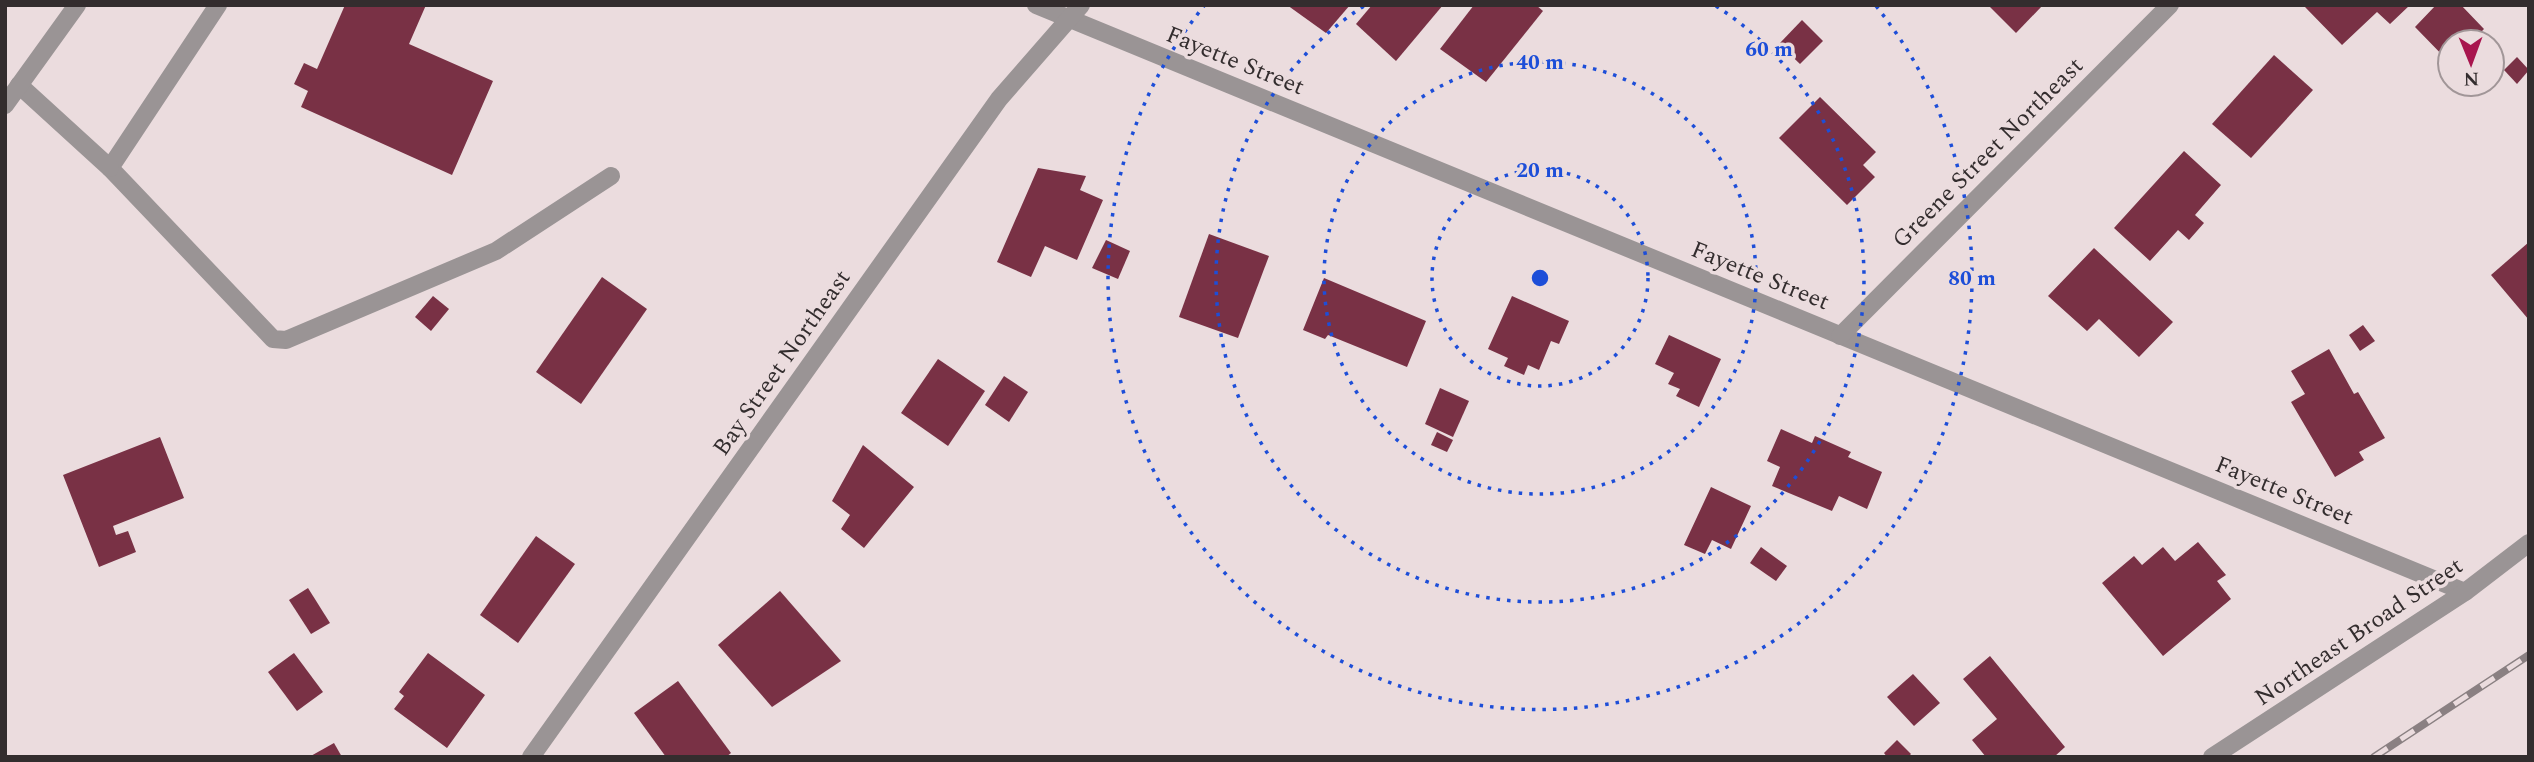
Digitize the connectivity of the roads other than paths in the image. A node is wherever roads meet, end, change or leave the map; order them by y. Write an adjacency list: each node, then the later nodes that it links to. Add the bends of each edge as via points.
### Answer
1 (77, 5): 7 (street)
2 (218, 5): 9 (street)
3 (1036, 5): 6 (street, Fayette Street)
4 (1081, 5): 6 (street, Bay Street Northeast)
5 (2170, 5): 11 (street, Greene Street Northeast)
6 (1068, 19): 11 (street, Fayette Street); 14 (street, Bay Street Northeast, via 999,99)
7 (19, 85): 8 (street); 9 (street)
8 (5, 105)
9 (110, 168): 10 (street, via 273,339 286,340 496,251)
10 (611, 176)
11 (1840, 336): 13 (street, Fayette Street)
12 (2529, 542): 13 (street, Northeast Broad Street)
13 (2465, 592): 15 (street, Northeast Broad Street)
14 (531, 757)
15 (2212, 757)

